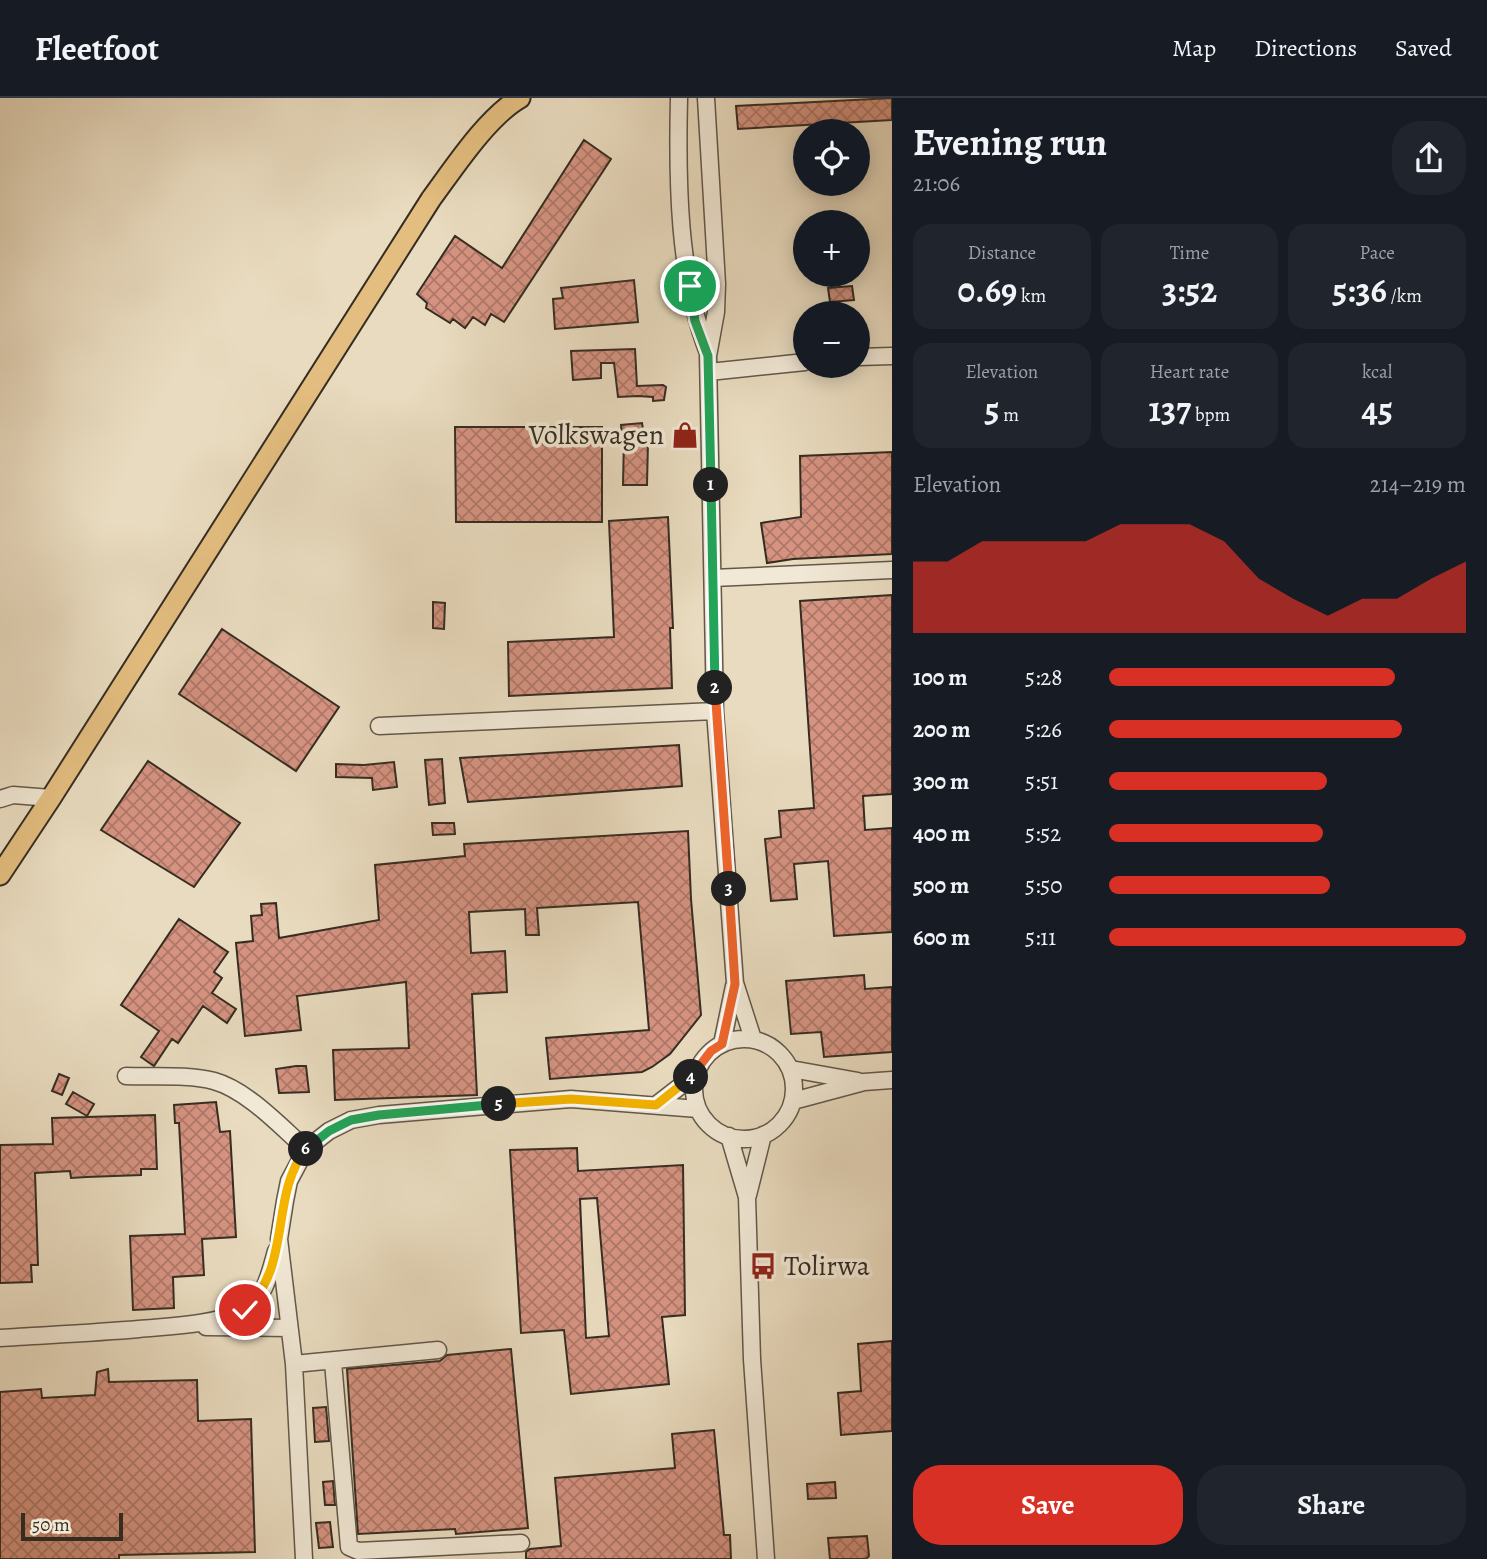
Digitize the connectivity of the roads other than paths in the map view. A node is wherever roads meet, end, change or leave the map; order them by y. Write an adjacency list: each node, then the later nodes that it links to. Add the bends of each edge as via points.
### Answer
1 (520, 98): 12 (main road, via 509,104 463,155 431,198)
2 (679, 98): 7 (lane, via 679,182 686,257 695,321)
3 (706, 98): 7 (lane, via 717,284)
4 (892, 356): 5 (lane)
5 (870, 357)
6 (793, 362): 7 (lane)
7 (709, 364): 9 (lane)
8 (892, 570): 9 (lane)
9 (713, 578): 10 (lane)
10 (715, 711): 11 (lane); 15 (lane)
11 (379, 726)
12 (51, 797): 13 (lane, via 13,794); 14 (main road)
13 (0, 799)
14 (0, 875)
15 (735, 984): 16 (lane); 17 (lane)
16 (753, 1039): 17 (lane); 18 (lane, via 782,1055)
17 (722, 1044): 19 (lane, via 702,1061)
18 (790, 1069): 22 (lane); 23 (lane)
19 (696, 1074): 24 (lane); 25 (lane)
20 (126, 1076): 28 (lane, via 213,1081 230,1087)
21 (892, 1080): 22 (lane)
22 (864, 1082): 23 (lane)
23 (793, 1101): 26 (lane, via 782,1121)
24 (656, 1105): 25 (lane); 28 (lane, via 571,1099 379,1115 351,1120)
25 (698, 1109): 27 (lane, via 711,1125)
26 (763, 1135): 27 (lane); 29 (lane)
27 (729, 1136): 29 (lane)
28 (306, 1149): 30 (lane, via 289,1181)
29 (747, 1197): 39 (lane)
30 (279, 1239): 31 (lane, via 268,1280 245,1310); 32 (lane)
31 (186, 1325): 32 (lane); 33 (lane)
32 (289, 1328): 36 (lane)
33 (0, 1338)
34 (438, 1350): 35 (lane)
35 (333, 1362): 36 (lane); 37 (lane, via 349,1547 358,1551)
36 (294, 1364): 38 (lane)
37 (521, 1543)
38 (304, 1559)
39 (766, 1559)

